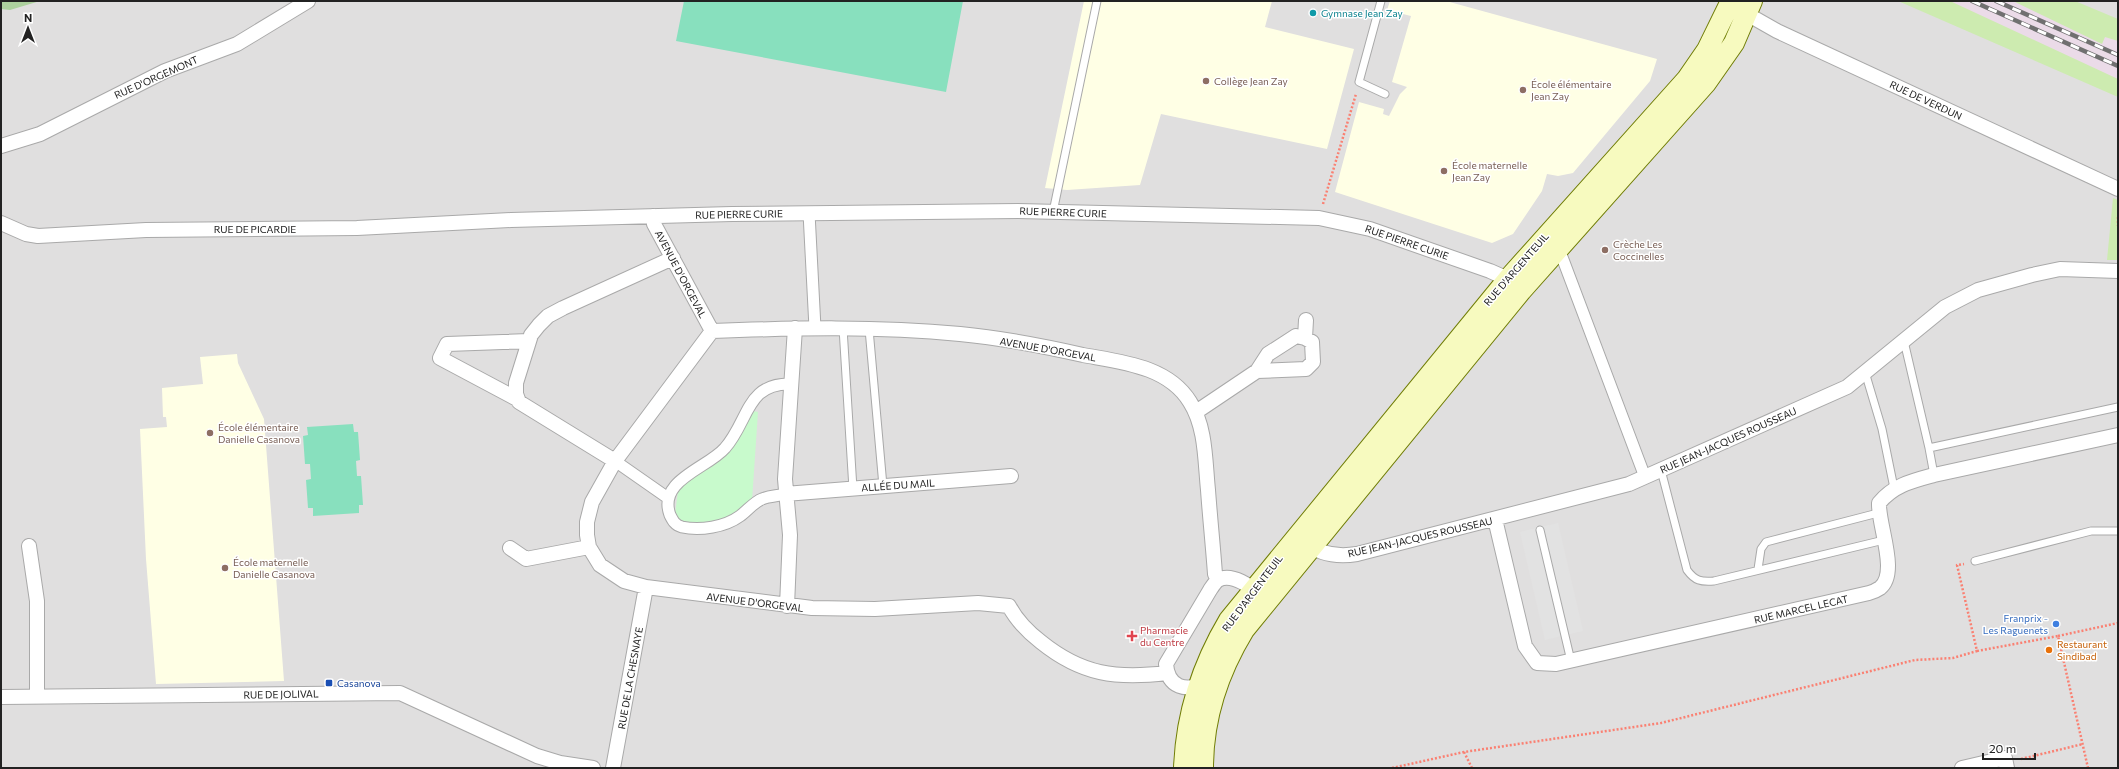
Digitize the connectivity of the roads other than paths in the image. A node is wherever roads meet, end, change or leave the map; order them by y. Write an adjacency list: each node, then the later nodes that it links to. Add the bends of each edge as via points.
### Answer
1 (308, 1): 7 (street, RUE D'ORGEMONT, via 236,44 165,71 40,134)
2 (1097, 1): 9 (lane)
3 (1381, 1): 6 (lane, via 1359,82)
4 (1731, 1): 17 (main road, RUE D'ARGENTEUIL, via 1707,50 1687,79)
5 (1747, 5): 8 (street, RUE DE VERDUN, via 1777,31); 14 (main road, RUE D'ARGENTEUIL, via 1734,43 1706,83)
6 (1385, 94)
7 (1, 146)
8 (2118, 189)
9 (1053, 212): 10 (street, RUE PIERRE CURIE); 17 (street, RUE PIERRE CURIE, via 1319,218 1370,229)
10 (809, 213): 11 (street, RUE PIERRE CURIE); 20 (street)
11 (653, 216): 12 (street, RUE PIERRE CURIE); 15 (street, AVENUE D'ORGEVAL, via 654,224)
12 (589, 218): 13 (street, RUE DE PICARDIE, via 357,228 146,230 38,236 26,234)
13 (1, 223)
14 (1559, 249): 17 (main road, RUE D'ARGENTEUIL); 39 (street, RUE D'ARGENTEUIL)
15 (673, 258): 23 (street, AVENUE D'ORGEVAL); 25 (street, via 548,316)
16 (2118, 270): 26 (street, RUE JEAN-JACQUES ROUSSEAU, via 2060,270 1978,290 1946,308)
17 (1515, 285): 50 (main road, RUE D'ARGENTEUIL)
18 (1306, 320): 24 (street)
19 (795, 328): 20 (street, AVENUE D'ORGEVAL); 23 (street, AVENUE D'ORGEVAL); 29 (street)
20 (815, 328): 21 (street, AVENUE D'ORGEVAL)
21 (842, 328): 22 (street, AVENUE D'ORGEVAL); 42 (lane)
22 (869, 329): 32 (street, AVENUE D'ORGEVAL, via 961,334 1037,345 1141,367 1174,381 1190,400); 40 (lane)
23 (712, 331): 35 (street, AVENUE D'ORGEVAL)
24 (1305, 338): 27 (street, via 1296,336 1268,354); 27 (street, via 1312,342 1313,362 1306,369)
25 (529, 341): 30 (street, via 516,383); 30 (street, via 447,344 440,358)
26 (1904, 341): 28 (street, RUE JEAN-JACQUES ROUSSEAU); 34 (lane)
27 (1257, 371): 32 (street)
28 (1866, 372): 36 (street, RUE JEAN-JACQUES ROUSSEAU, via 1847,387); 41 (lane, via 1882,429)
29 (792, 384): 43 (street); 44 (street, via 778,383 766,387 758,394 724,449 676,485)
30 (517, 399): 35 (street, via 518,402)
31 (2118, 407): 34 (lane)
32 (1196, 412): 56 (street, AVENUE D'ORGEVAL, via 1204,446 1215,574)
33 (2118, 435): 37 (street)
34 (1929, 448): 37 (lane)
35 (615, 461): 44 (street); 52 (street, AVENUE D'ORGEVAL, via 592,502 587,522)
36 (1661, 470): 39 (street, RUE JEAN-JACQUES ROUSSEAU); 55 (lane, via 1687,570 1692,578 1701,582 1714,581)
37 (1934, 475): 41 (street, via 1909,481)
38 (1011, 476): 40 (street, ALLÉE DU MAIL)
39 (1645, 477): 46 (street, RUE JEAN-JACQUES ROUSSEAU, via 1629,484)
40 (883, 486): 42 (street, ALLÉE DU MAIL)
41 (1894, 488): 45 (street, via 1879,503)
42 (853, 489): 43 (street, ALLÉE DU MAIL)
43 (785, 494): 44 (street, via 761,499 739,517 724,523 695,529 681,527 673,522); 59 (street, via 790,534)
44 (668, 498)
45 (1878, 513): 49 (street, RUE MARCEL LECAT); 55 (lane, via 1766,542 1761,549)
46 (1495, 519): 50 (street, RUE JEAN-JACQUES ROUSSEAU, via 1350,555 1324,553); 60 (street, RUE MARCEL LECAT, via 1525,646 1537,663 1556,664)
47 (1540, 530): 60 (lane)
48 (2118, 531): 54 (lane, via 2091,531)
49 (1884, 540): 55 (lane); 60 (street, RUE MARCEL LECAT, via 1889,564 1888,576 1881,587 1869,593)
50 (1304, 541): 58 (main road, RUE D'ARGENTEUIL)
51 (29, 546): 65 (street, via 37,601)
52 (589, 547): 53 (street, via 526,559); 57 (street, AVENUE D'ORGEVAL, via 600,565 612,574 624,581)
53 (510, 548)
54 (1975, 561)
55 (1758, 569)
56 (1218, 580): 58 (street, via 1241,581); 61 (street, via 1166,664)
57 (646, 587): 59 (street, AVENUE D'ORGEVAL); 69 (street, RUE DE LA CHESNAYE)
58 (1260, 594): 62 (main road, RUE D'ARGENTEUIL); 63 (main road, RUE D'ARGENTEUIL, via 1220,635)
59 (787, 606): 61 (street, AVENUE D'ORGEVAL, via 833,609 978,603 1009,606 1015,618 1034,636 1071,663 1092,671 1116,675)
60 (1571, 661)
61 (1167, 673): 63 (street, via 1172,682 1182,687)
62 (1220, 677): 63 (street); 71 (main road, RUE D'ARGENTEUIL, via 1206,730)
63 (1196, 687): 70 (main road, RUE D'ARGENTEUIL, via 1186,732)
64 (1, 697): 65 (street, RUE DE JOLIVAL)
65 (37, 697): 67 (street, RUE DE JOLIVAL, via 400,693 537,756)
66 (2006, 765): 72 (street, via 2005,758)
67 (568, 766): 68 (street, RUE DE JOLIVAL)
68 (593, 768)
69 (613, 768)
70 (1184, 768)
71 (1203, 768)
72 (1962, 768)

